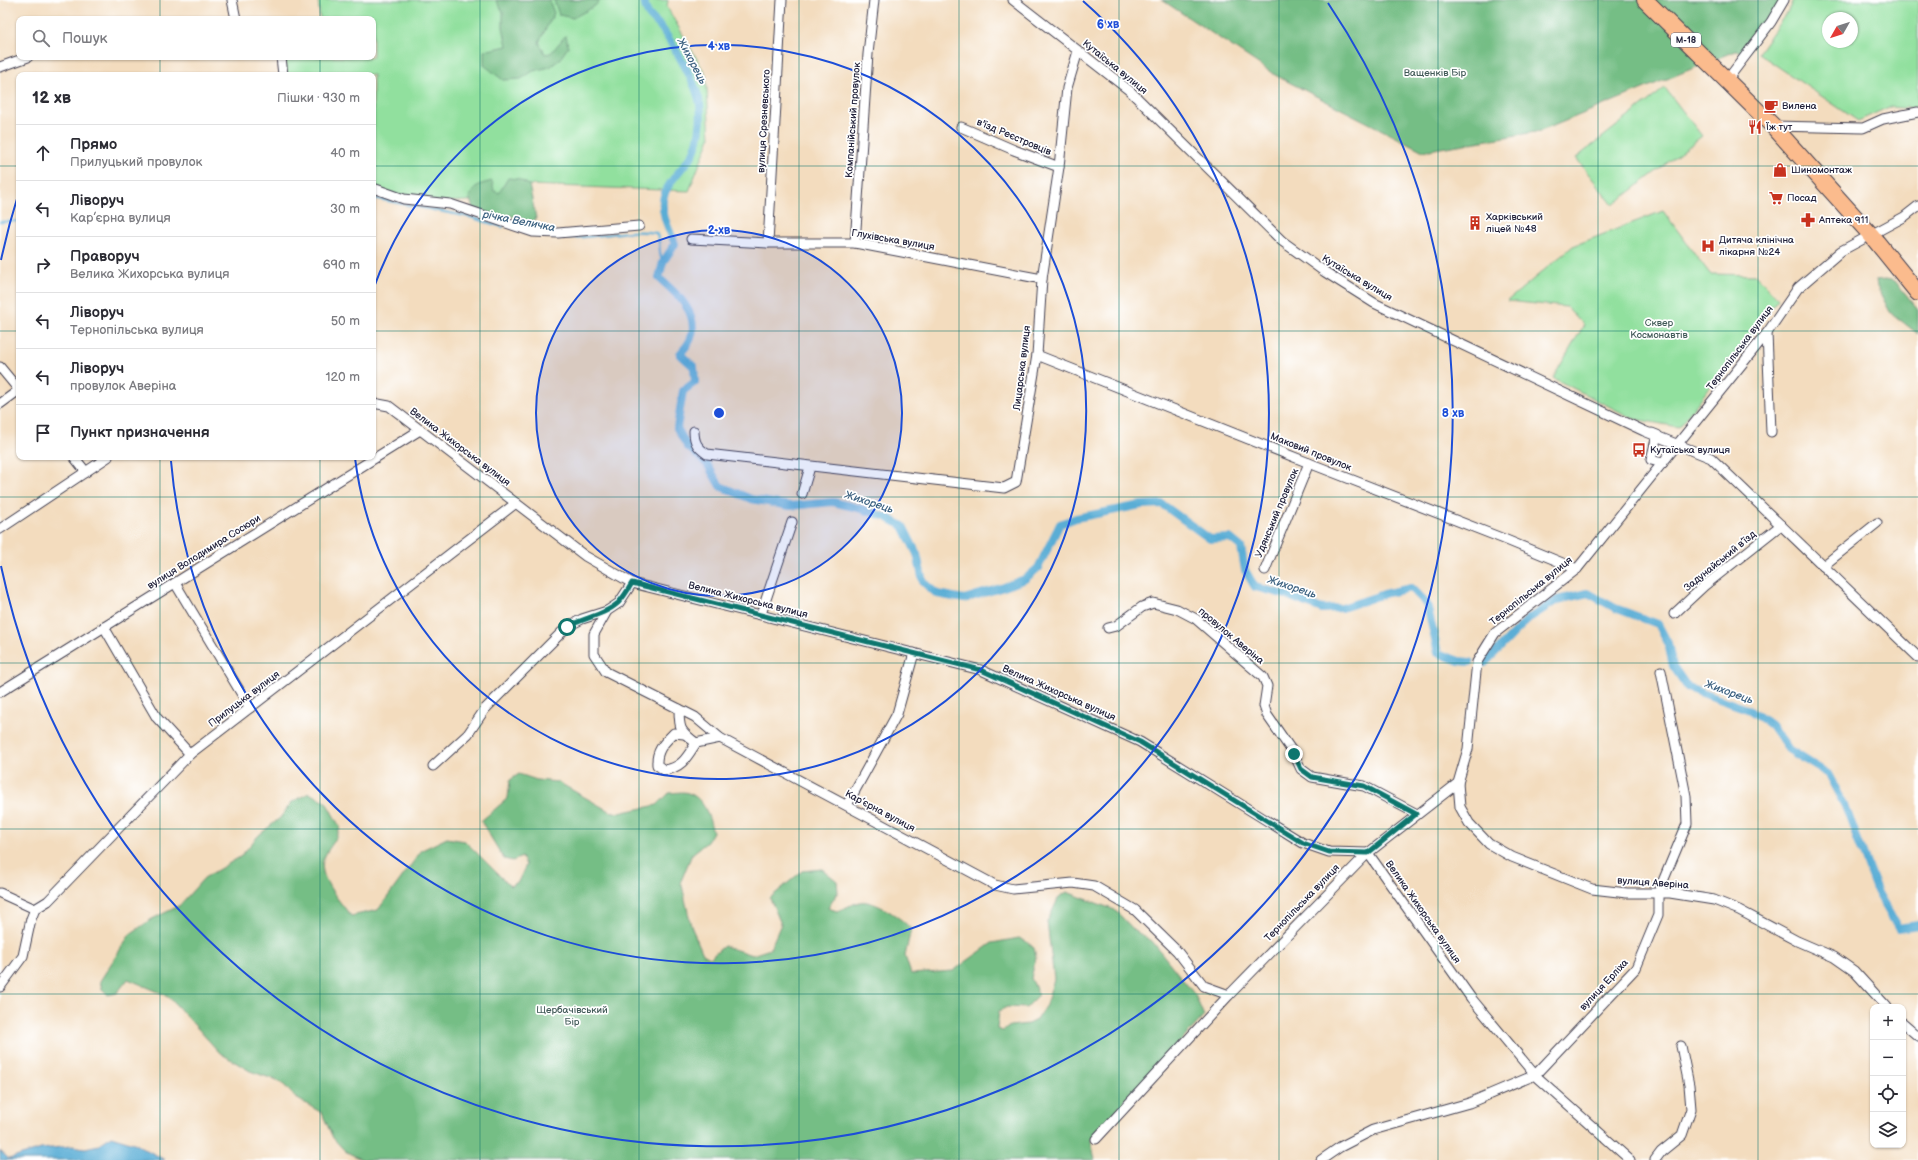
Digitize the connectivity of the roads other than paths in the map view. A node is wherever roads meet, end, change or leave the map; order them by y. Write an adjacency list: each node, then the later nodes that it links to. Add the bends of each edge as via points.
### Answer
1 (232, 0): 7 (street)
2 (782, 0): 24 (street, вулиця Срезневського)
3 (874, 0): 23 (street, Компанійський провулок)
4 (1013, 0): 8 (street, Кутаїська вулиця)
5 (1645, 0): 13 (highway, М-18)
6 (1784, 0): 13 (street, via 1771,22)
7 (235, 16)
8 (1078, 51): 17 (street, Лицарська вулиця, via 1067,88); 36 (street, Кутаїська вулиця, via 1130,91 1282,241 1325,272 1374,303)
9 (20, 60): 11 (street)
10 (281, 60): 12 (street)
11 (0, 67)
12 (283, 72)
13 (1727, 80): 15 (highway, М-18)
14 (1918, 112): 15 (street, via 1884,119 1863,128)
15 (1773, 126): 21 (highway, М-18)
16 (961, 127): 17 (street, в'їзд Реєстровців)
17 (1059, 167): 25 (street, Лицарська вулиця)
18 (376, 189): 20 (street, via 404,199 450,204 533,232 558,233)
19 (1918, 206): 21 (street, Тернопільська вулиця, via 1904,218)
20 (640, 226)
21 (1871, 235): 26 (highway, М-18); 27 (street, Тернопільська вулиця, via 1840,250 1798,288)
22 (691, 239): 24 (street, Глухівська вулиця)
23 (855, 242): 24 (street, Глухівська вулиця); 25 (street, Глухівська вулиця)
24 (768, 243)
25 (1042, 278): 28 (street, Лицарська вулиця)
26 (1918, 293)
27 (1767, 333): 37 (street); 38 (street, Тернопільська вулиця)
28 (1037, 355): 44 (street, Маковий провулок); 45 (street, Лицарська вулиця, via 1016,482 1004,488)
29 (0, 367): 30 (street)
30 (16, 386)
31 (16, 392): 32 (street)
32 (0, 404)
33 (376, 404): 34 (street, Велика Жихорська вулиця, via 389,406)
34 (420, 430): 39 (street, вулиця Володимира Сосюри); 48 (street, Велика Жихорська вулиця)
35 (694, 431): 45 (street, Лицарська вулиця, via 698,448 707,454)
36 (1649, 432): 38 (street, Кутаїська вулиця); 43 (street, via 1656,435 1651,460)
37 (1771, 432)
38 (1679, 444): 43 (street, Тернопільська вулиця); 51 (street, Кутаїська вулиця, via 1711,458)
39 (376, 457)
40 (76, 460): 46 (street)
41 (104, 460): 46 (street)
42 (372, 460): 56 (street, вулиця Володимира Сосюри)
43 (1663, 463): 55 (street, Тернопільська вулиця)
44 (1309, 464): 54 (street, Удянський провулок); 55 (street, Маковий провулок)
45 (810, 467): 47 (street)
46 (86, 472): 52 (street)
47 (802, 494)
48 (516, 503): 57 (street, Велика Жихорська вулиця, via 585,556); 67 (street, Прилуцька вулиця)
49 (792, 522): 59 (street)
50 (1877, 523): 53 (street)
51 (1781, 525): 53 (street, Кутаїська вулиця); 60 (street, Задунайський в’їзд, via 1704,586)
52 (0, 529)
53 (1823, 566): 64 (street, Кутаїська вулиця)
54 (1265, 570)
55 (1578, 570): 74 (street, Тернопільська вулиця, via 1495,633 1477,662 1468,749)
56 (175, 583): 61 (street, вулиця Володимира Сосюри); 67 (street)
57 (632, 583): 58 (street, Кар’єрна вулиця, via 618,603); 59 (street, Велика Жихорська вулиця)
58 (607, 611): 68 (street, Кар’єрна вулиця, via 594,634 594,654 606,672); 73 (street, via 567,627 485,709 468,734)
59 (761, 614): 63 (street, Велика Жихорська вулиця)
60 (1674, 614)
61 (104, 627): 66 (street, вулиця Володимира Сосюри); 72 (street, via 158,718)
62 (1108, 628): 76 (street, провулок Аверіна, via 1116,626 1142,607 1153,603 1177,609 1196,619 1262,676 1267,686 1264,706 1267,715 1294,754 1301,769 1312,777 1364,786)
63 (914, 653): 75 (street, via 897,714); 77 (street, Велика Жихорська вулиця, via 981,670 1140,742 1303,843 1329,852)
64 (1918, 657)
65 (1661, 671): 79 (street, вулиця Ерліха, via 1686,796 1687,824)
66 (0, 692)
67 (250, 708): 72 (street, Прилуцька вулиця)
68 (679, 709): 69 (street, via 679,726); 70 (street, Кар’єрна вулиця, via 695,717)
69 (684, 734): 71 (street); 71 (street, via 674,733 663,744 656,755 657,765 664,770 683,763)
70 (720, 738): 71 (street); 75 (street, Кар’єрна вулиця)
71 (696, 743)
72 (190, 754): 80 (street, Прилуцька вулиця, via 48,901)
73 (433, 766)
74 (1458, 783): 76 (street, Тернопільська вулиця); 79 (street, вулиця Аверіна, via 1460,807 1469,823 1488,844 1512,857 1592,889)
75 (847, 805): 82 (street, Кар’єрна вулиця, via 995,885 1013,889 1073,884 1094,886 1135,910 1177,951 1204,986)
76 (1416, 814): 77 (street, Тернопільська вулиця)
77 (1368, 853): 82 (street, Тернопільська вулиця); 87 (street, Велика Жихорська вулиця, via 1471,998)
78 (0, 893): 80 (street)
79 (1658, 893): 83 (street, вулиця Аверіна, via 1714,900 1739,910 1797,941 1834,957 1854,971); 87 (street, вулиця Ерліха, via 1658,915 1636,968)
80 (35, 909): 81 (street, via 23,956)
81 (0, 988)
82 (1229, 995): 88 (street, Тернопільська вулиця)
83 (1884, 1004)
84 (1906, 1026): 85 (street)
85 (1918, 1036)
86 (1681, 1046): 91 (street, via 1690,1085 1691,1109 1682,1135)
87 (1534, 1075): 89 (street, вулиця Ерліха, via 1469,1103 1373,1130); 90 (street, Велика Жихорська вулиця)
88 (1096, 1139)
89 (1321, 1160)
90 (1630, 1160)
91 (1655, 1160)

